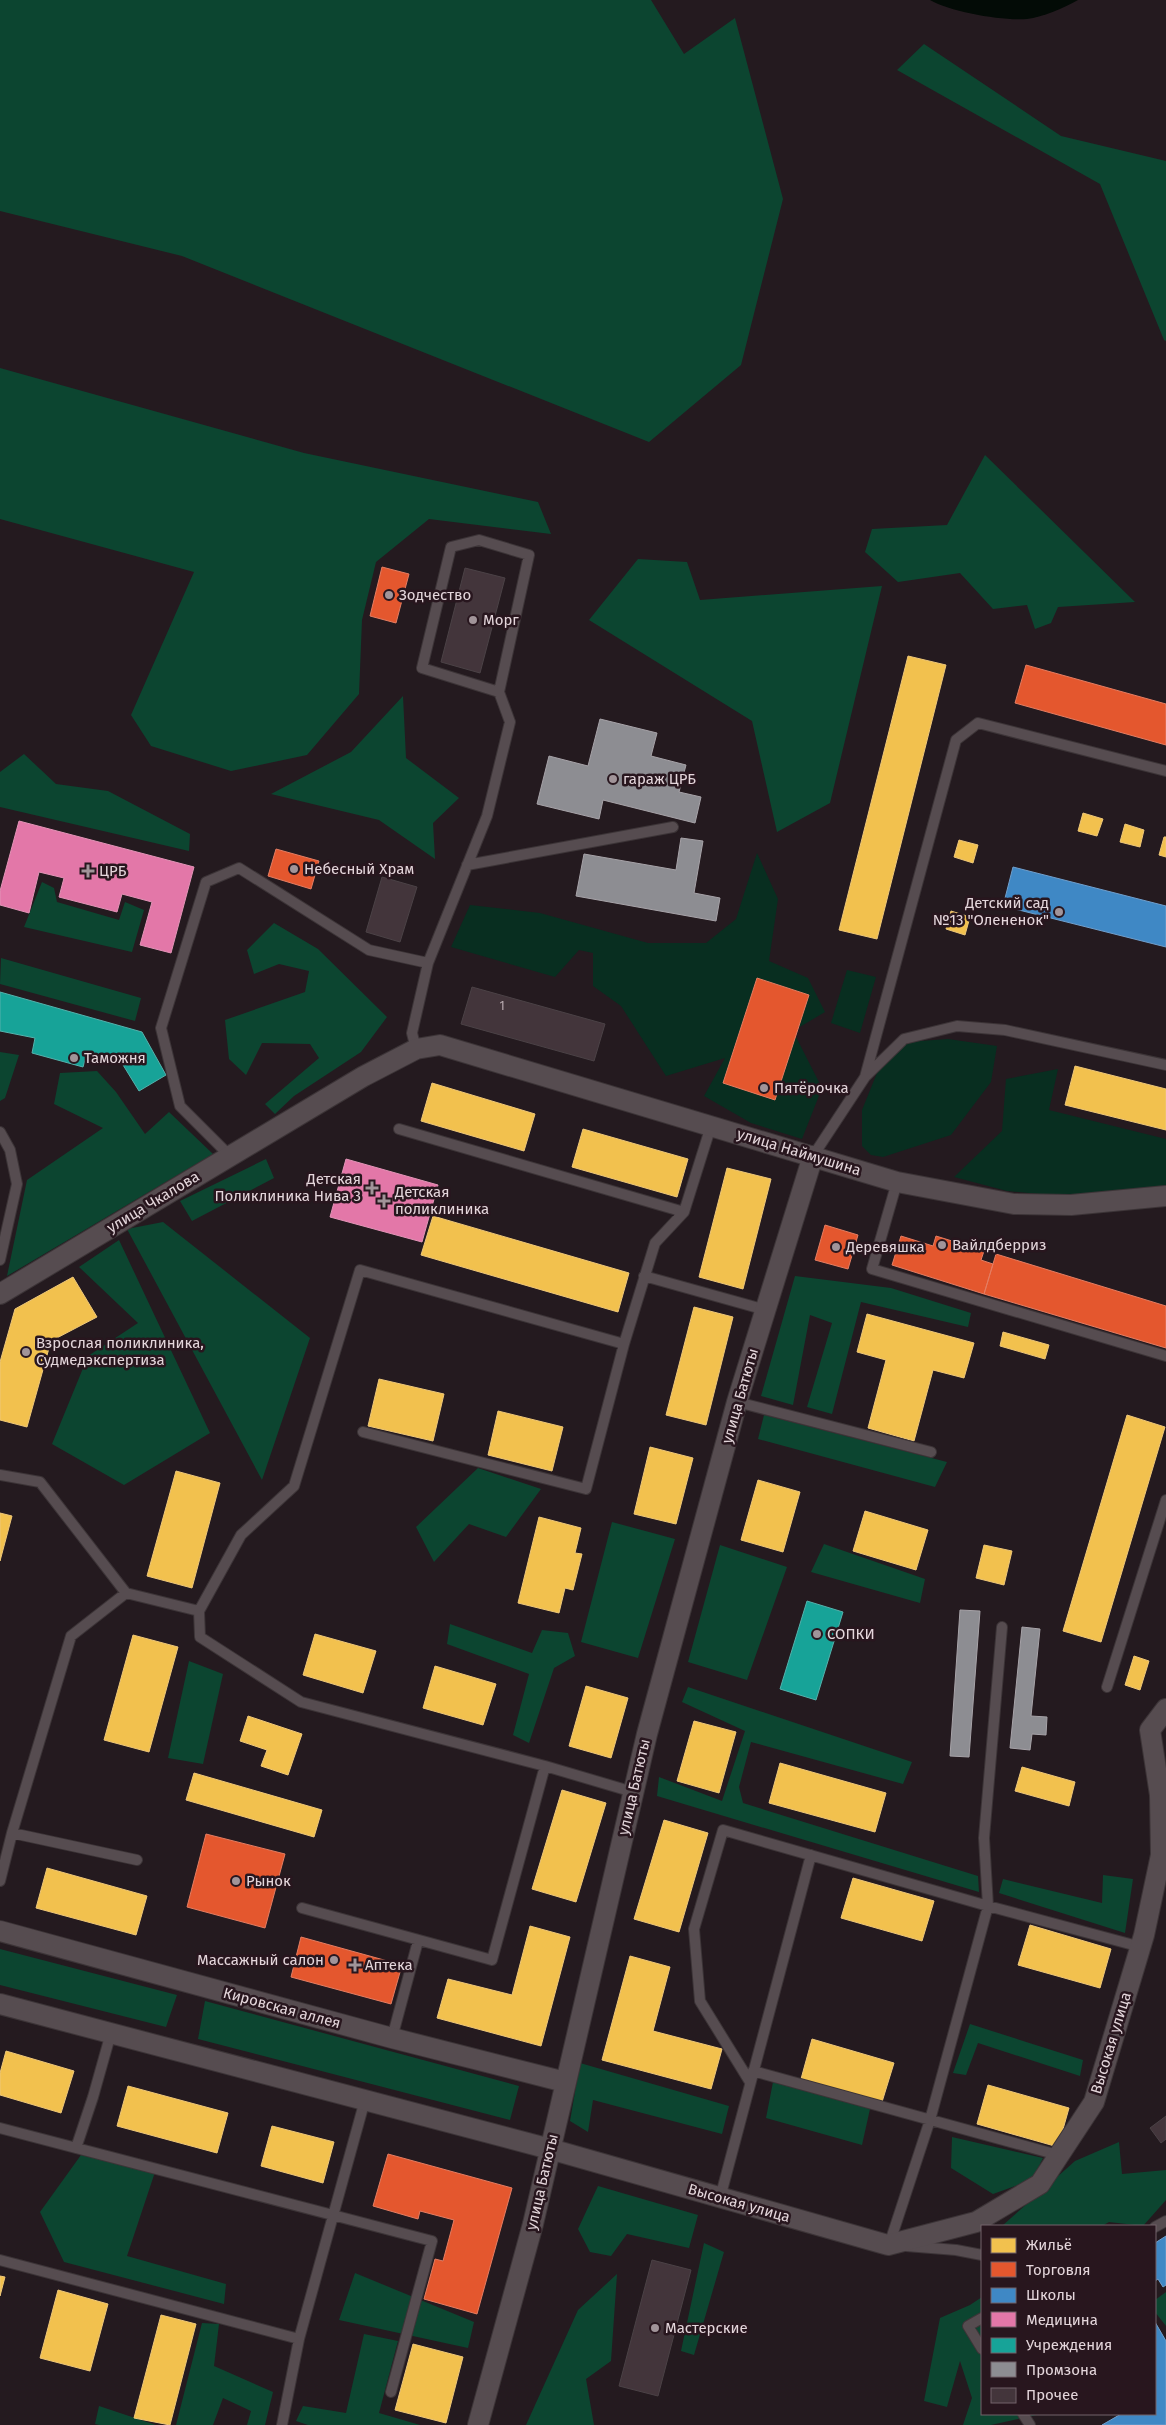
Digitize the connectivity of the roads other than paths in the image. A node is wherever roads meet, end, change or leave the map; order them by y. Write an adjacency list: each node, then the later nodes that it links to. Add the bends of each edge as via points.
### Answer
1 (499, 692): 1 (lane, via 528,555 479,540 451,547 422,668); 4 (lane, via 510,722 487,816)
2 (1166, 771): 9 (lane, via 978,724 956,740)
3 (672, 827): 4 (lane)
4 (467, 865): 5 (lane)
5 (428, 963): 7 (lane, via 412,1033); 13 (lane, via 369,950 239,868 206,882 161,1028 180,1106)
6 (440, 1045): 7 (street, улица Чкалова); 10 (street, улица Наймушина)
7 (416, 1049): 13 (street, улица Чкалова, via 364,1076)
8 (1166, 1065): 9 (lane, via 1005,1030 957,1026 904,1039)
9 (865, 1077): 14 (lane)
10 (711, 1126): 14 (street, улица Наймушина); 17 (lane)
11 (399, 1128): 17 (lane)
12 (0, 1132): 18 (lane, via 10,1150 17,1184)
13 (230, 1156): 20 (street, улица Чкалова)
14 (813, 1156): 15 (street, улица Наймушина); 21 (street, улица Батюты)
15 (897, 1182): 16 (street, улица Наймушина, via 1014,1204 1071,1205); 23 (lane, via 872,1269)
16 (1166, 1196)
17 (684, 1212): 19 (lane, via 655,1243)
18 (0, 1260)
19 (644, 1276): 21 (lane); 22 (lane)
20 (0, 1294)
21 (766, 1310): 24 (street, улица Батюты)
22 (624, 1344): 25 (lane, via 586,1489); 30 (lane, via 360,1270 294,1486 241,1536)
23 (1166, 1356)
24 (737, 1402): 26 (lane); 35 (street, улица Батюты)
25 (363, 1432)
26 (931, 1452)
27 (0, 1475): 29 (lane, via 40,1482)
28 (1166, 1500): 32 (lane)
29 (126, 1593): 30 (lane); 36 (lane, via 71,1636)
30 (199, 1611): 34 (lane, via 200,1637 301,1702)
31 (1002, 1627): 40 (lane, via 984,1838)
32 (1107, 1687)
33 (1166, 1709): 44 (street, Высокая улица, via 1150,1730 1160,1796 1161,1856)
34 (545, 1766): 35 (lane); 43 (lane, via 492,1960)
35 (633, 1792): 49 (street, улица Батюты)
36 (12, 1833): 38 (lane); 39 (lane)
37 (811, 1855): 40 (lane); 48 (lane); 50 (lane, via 723,1830 694,1929 700,2001)
38 (137, 1860)
39 (0, 1881)
40 (988, 1906): 44 (lane); 52 (lane)
41 (302, 1908): 43 (lane)
42 (0, 1931): 47 (street, Кировская аллея)
43 (418, 1941): 47 (lane)
44 (1140, 1947): 56 (street, Высокая улица, via 1094,2102)
45 (0, 2004): 46 (street)
46 (111, 2033): 51 (street); 54 (lane)
47 (392, 2038): 49 (street, Кировская аллея)
48 (753, 2071): 50 (lane); 52 (lane)
49 (565, 2082): 55 (street, улица Батюты)
50 (750, 2082): 57 (lane)
51 (365, 2100): 55 (street); 58 (lane)
52 (930, 2120): 56 (lane); 59 (lane)
53 (0, 2128): 54 (lane)
54 (76, 2148): 58 (lane)
55 (550, 2149): 57 (street, Высокая улица); 67 (street, улица Батюты)
56 (1058, 2156): 59 (street, Высокая улица, via 1040,2184 976,2222)
57 (720, 2198): 59 (street, Высокая улица)
58 (333, 2216): 63 (lane); 65 (lane, via 432,2241)
59 (888, 2245): 60 (lane)
60 (981, 2255)
61 (0, 2260): 63 (lane)
62 (981, 2319): 64 (lane, via 968,2326)
63 (299, 2339): 66 (lane)
64 (981, 2347)
65 (391, 2392)
66 (282, 2425)
67 (478, 2425)

